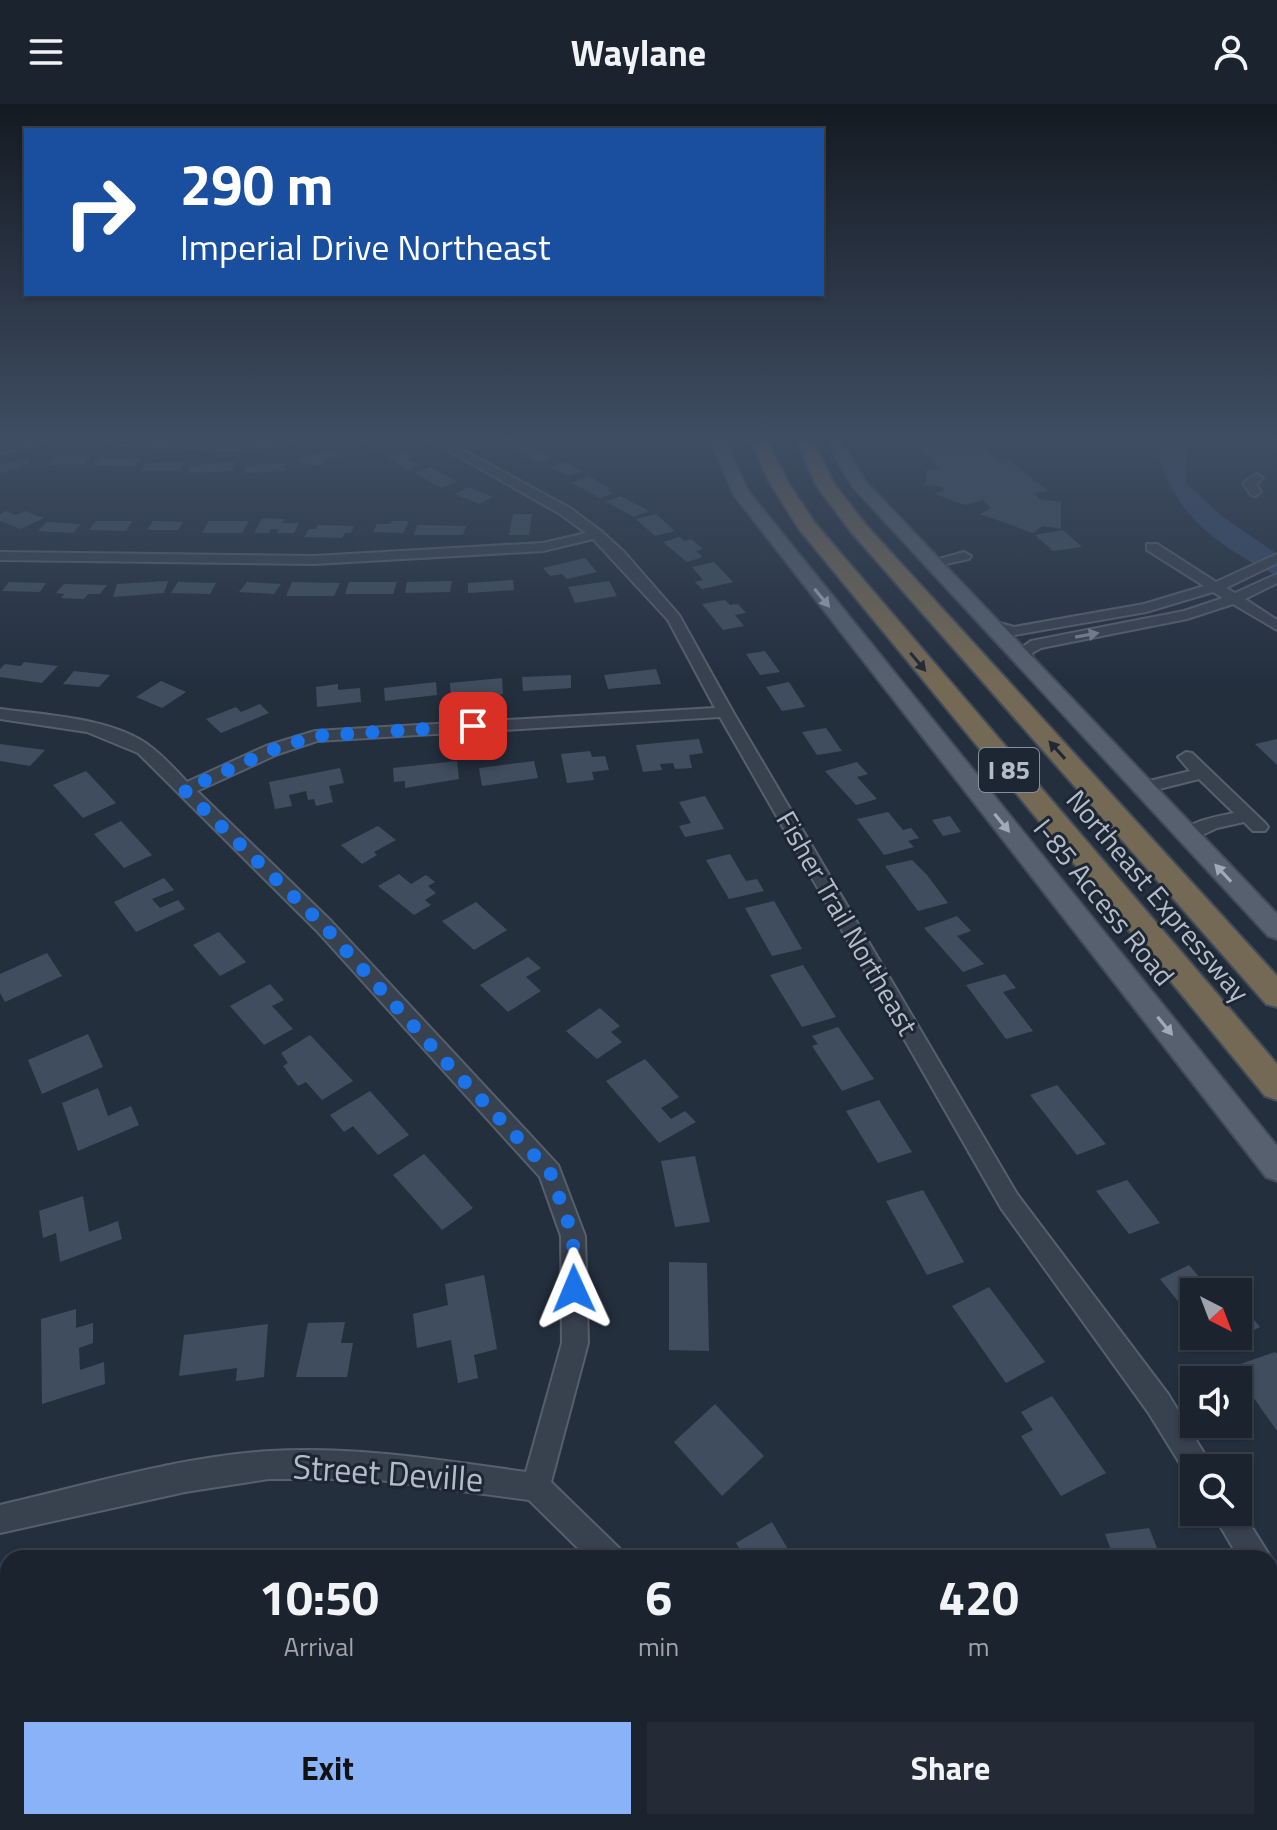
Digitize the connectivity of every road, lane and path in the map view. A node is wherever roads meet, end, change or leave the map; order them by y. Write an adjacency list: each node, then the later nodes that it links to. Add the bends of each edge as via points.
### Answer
1 (579, 522): 6 (street, Fisher Trail Northeast)
2 (763, 522): 28 (main road, I-85 Access Road, one-way to 28)
3 (804, 522): 27 (highway, Northeast Expressway / I 85, one-way to 27)
4 (853, 522): 26 (highway, Northeast Expressway / I 85, one-way to 4)
5 (894, 522): 11 (main road)
6 (596, 534): 8 (street, via 543,547 314,560); 18 (street, Fisher Trail Northeast, via 674,618)
7 (1152, 547): 13 (street)
8 (0, 556)
9 (966, 556): 11 (street)
10 (1277, 558): 13 (street)
11 (932, 563): 15 (main road)
12 (1277, 578): 14 (street)
13 (1212, 588): 14 (street); 15 (street, via 1146,608 1022,631)
14 (1232, 600): 16 (street); 17 (street, one-way to 14, via 1024,651 1036,644 1172,619)
15 (989, 624): 17 (main road)
16 (1277, 626)
17 (1026, 663): 22 (main road)
18 (725, 712): 23 (street, via 315,736); 29 (street, Fisher Trail Northeast, via 1009,1201)
19 (0, 714): 23 (street, via 79,722 117,734 144,749)
20 (1186, 757): 21 (street)
21 (1201, 773): 22 (street); 24 (street, via 1253,821 1212,823)
22 (1143, 788): 24 (main road)
23 (184, 790): 30 (street, via 324,926 550,1172 573,1236 575,1343)
24 (1188, 835): 25 (main road, one-way to 24)
25 (1277, 930)
26 (1277, 996)
27 (1277, 1087)
28 (1277, 1168)
29 (1190, 1454)
30 (536, 1487): 31 (street, Street Deville, via 372,1465 269,1465); 33 (street)
31 (0, 1519)
32 (1235, 1526): 34 (street)
33 (601, 1550)
34 (1251, 1550)

